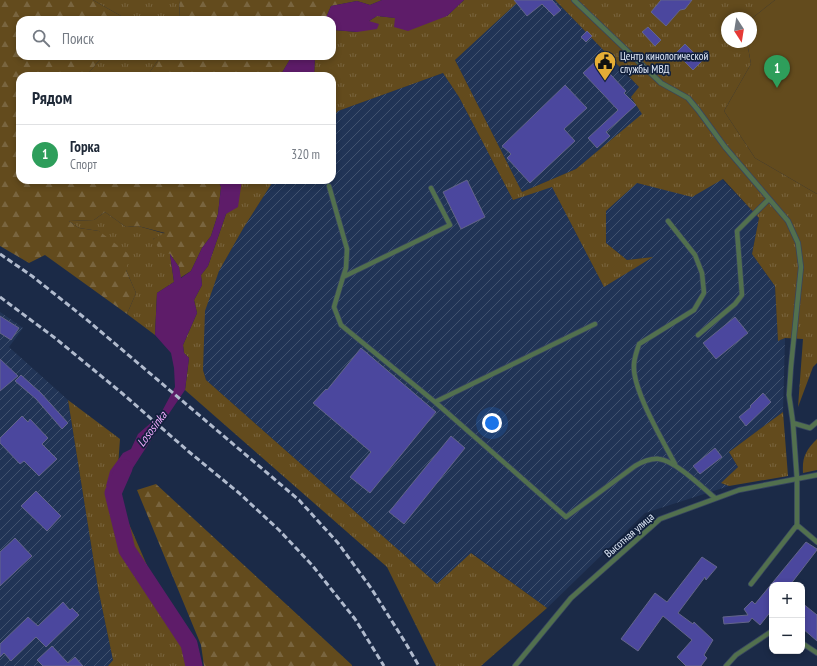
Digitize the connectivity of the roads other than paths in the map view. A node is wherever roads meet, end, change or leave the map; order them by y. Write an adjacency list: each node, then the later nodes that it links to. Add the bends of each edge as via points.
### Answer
1 (574, 0): 4 (lane, via 661,83 688,98)
2 (329, 186): 6 (lane, via 347,249)
3 (431, 188): 6 (lane, via 450,225)
4 (769, 199): 8 (lane, via 737,231 742,296); 11 (lane, via 788,221 798,243 801,267 789,395)
5 (668, 221): 12 (lane, via 695,255 702,273 704,293 694,310 639,344 634,365 635,382)
6 (343, 277): 9 (lane, via 334,307 341,325)
7 (595, 324): 9 (lane)
8 (698, 335)
9 (435, 402): 12 (lane, via 566,517 646,460 659,458)
10 (817, 422): 11 (lane, via 810,428)
11 (793, 423): 14 (lane)
12 (675, 464): 15 (lane)
13 (817, 474): 14 (lane, Высотная улица)
14 (797, 479): 15 (lane, Высотная улица, via 739,490); 16 (lane)
15 (715, 498): 22 (lane, Высотная улица, via 660,519 571,598)
16 (797, 525): 17 (lane); 18 (lane)
17 (817, 542)
18 (751, 584)
19 (769, 633): 23 (lane, via 736,655)
20 (805, 645): 21 (lane)
21 (817, 653)
22 (515, 666)
23 (726, 666)

